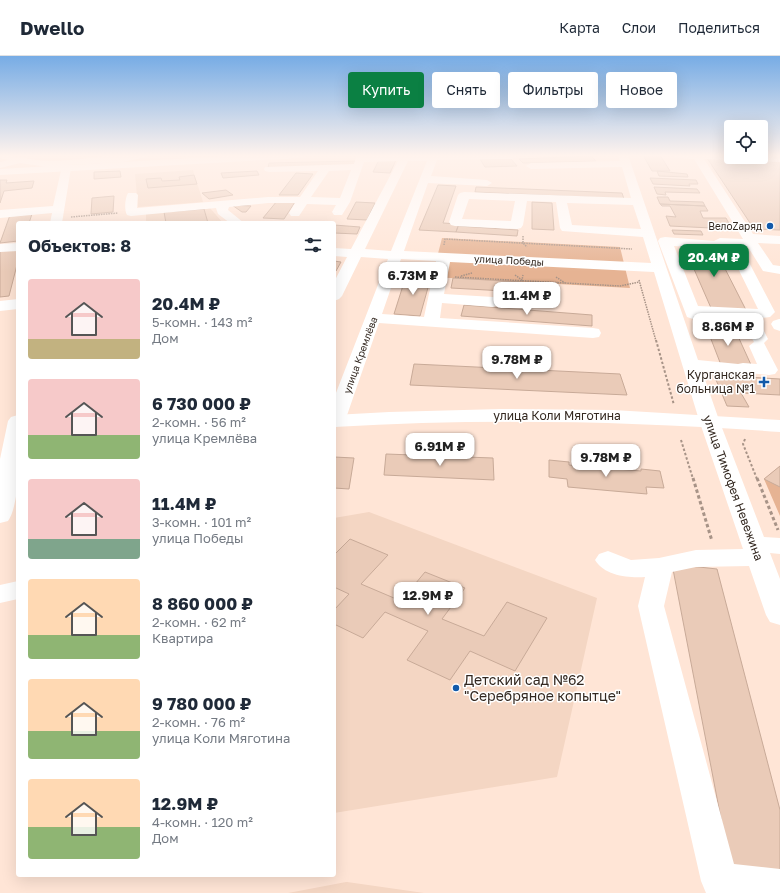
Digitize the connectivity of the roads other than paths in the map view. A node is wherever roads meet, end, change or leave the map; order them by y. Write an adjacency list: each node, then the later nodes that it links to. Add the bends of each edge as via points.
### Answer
1 (61, 194): 20 (street)
2 (307, 194): 12 (street)
3 (346, 194): 12 (street, via 341,207)
4 (385, 194): 30 (street)
5 (419, 194): 31 (street, улица Кремлёва)
6 (629, 194): 11 (street)
7 (635, 194): 11 (street, улица Тимофея Невежина)
8 (721, 194): 26 (street)
9 (132, 195): 16 (street, via 131,212)
10 (463, 196): 11 (street); 13 (street); 13 (street, via 455,222 517,225)
11 (637, 199): 17 (street); 24 (street, улица Тимофея Невежина)
12 (303, 200): 15 (street, via 253,196); 18 (street)
13 (521, 201): 14 (street)
14 (561, 203): 17 (street); 23 (street, via 566,228)
15 (223, 204): 16 (street); 22 (street, via 222,211)
16 (153, 210): 21 (street)
17 (587, 210): 23 (street)
18 (295, 213)
19 (0, 214): 20 (street)
20 (57, 217)
21 (151, 221)
22 (235, 221)
23 (591, 230): 24 (street)
24 (657, 238): 26 (street); 33 (street, улица Тимофея Невежина); 42 (street); 42 (street, via 734,246 767,312)
25 (780, 240): 26 (street)
26 (750, 241): 34 (street, via 768,268)
27 (16, 247): 28 (street)
28 (0, 248)
29 (336, 252): 30 (street, улица Победы)
30 (355, 253): 31 (street, улица Победы); 35 (street)
31 (397, 255): 32 (street, улица Победы); 43 (street, улица Кремлёва)
32 (444, 257): 33 (street, улица Победы); 37 (street)
33 (660, 268): 41 (street, улица Тимофея Невежина)
34 (780, 270)
35 (339, 275): 36 (street)
36 (336, 288)
37 (436, 298): 38 (street); 44 (street)
38 (493, 302)
39 (16, 304): 40 (street)
40 (0, 306)
41 (674, 313): 42 (street); 47 (street, улица Тимофея Невежина)
42 (698, 313): 45 (street, via 770,319); 47 (street, via 716,320 752,323 769,370)
43 (374, 318): 44 (street); 48 (street, улица Кремлёва)
44 (431, 321): 46 (street)
45 (780, 325)
46 (593, 333)
47 (691, 365): 49 (street, улица Тимофея Невежина)
48 (336, 416)
49 (709, 420): 50 (street, улица Коли Мяготина, via 606,416 410,416); 51 (street, улица Коли Мяготина); 55 (street, улица Тимофея Невежина)
50 (336, 421)
51 (780, 426)
52 (16, 431): 53 (street)
53 (9, 466): 54 (street)
54 (0, 516)
55 (764, 549): 57 (street, via 717,558 676,561); 60 (street, улица Тимофея Невежина)
56 (608, 560): 57 (street, via 628,569)
57 (660, 567): 61 (street, via 652,606 720,881)
58 (16, 590): 59 (street)
59 (0, 594)
60 (780, 615)
61 (780, 888)

